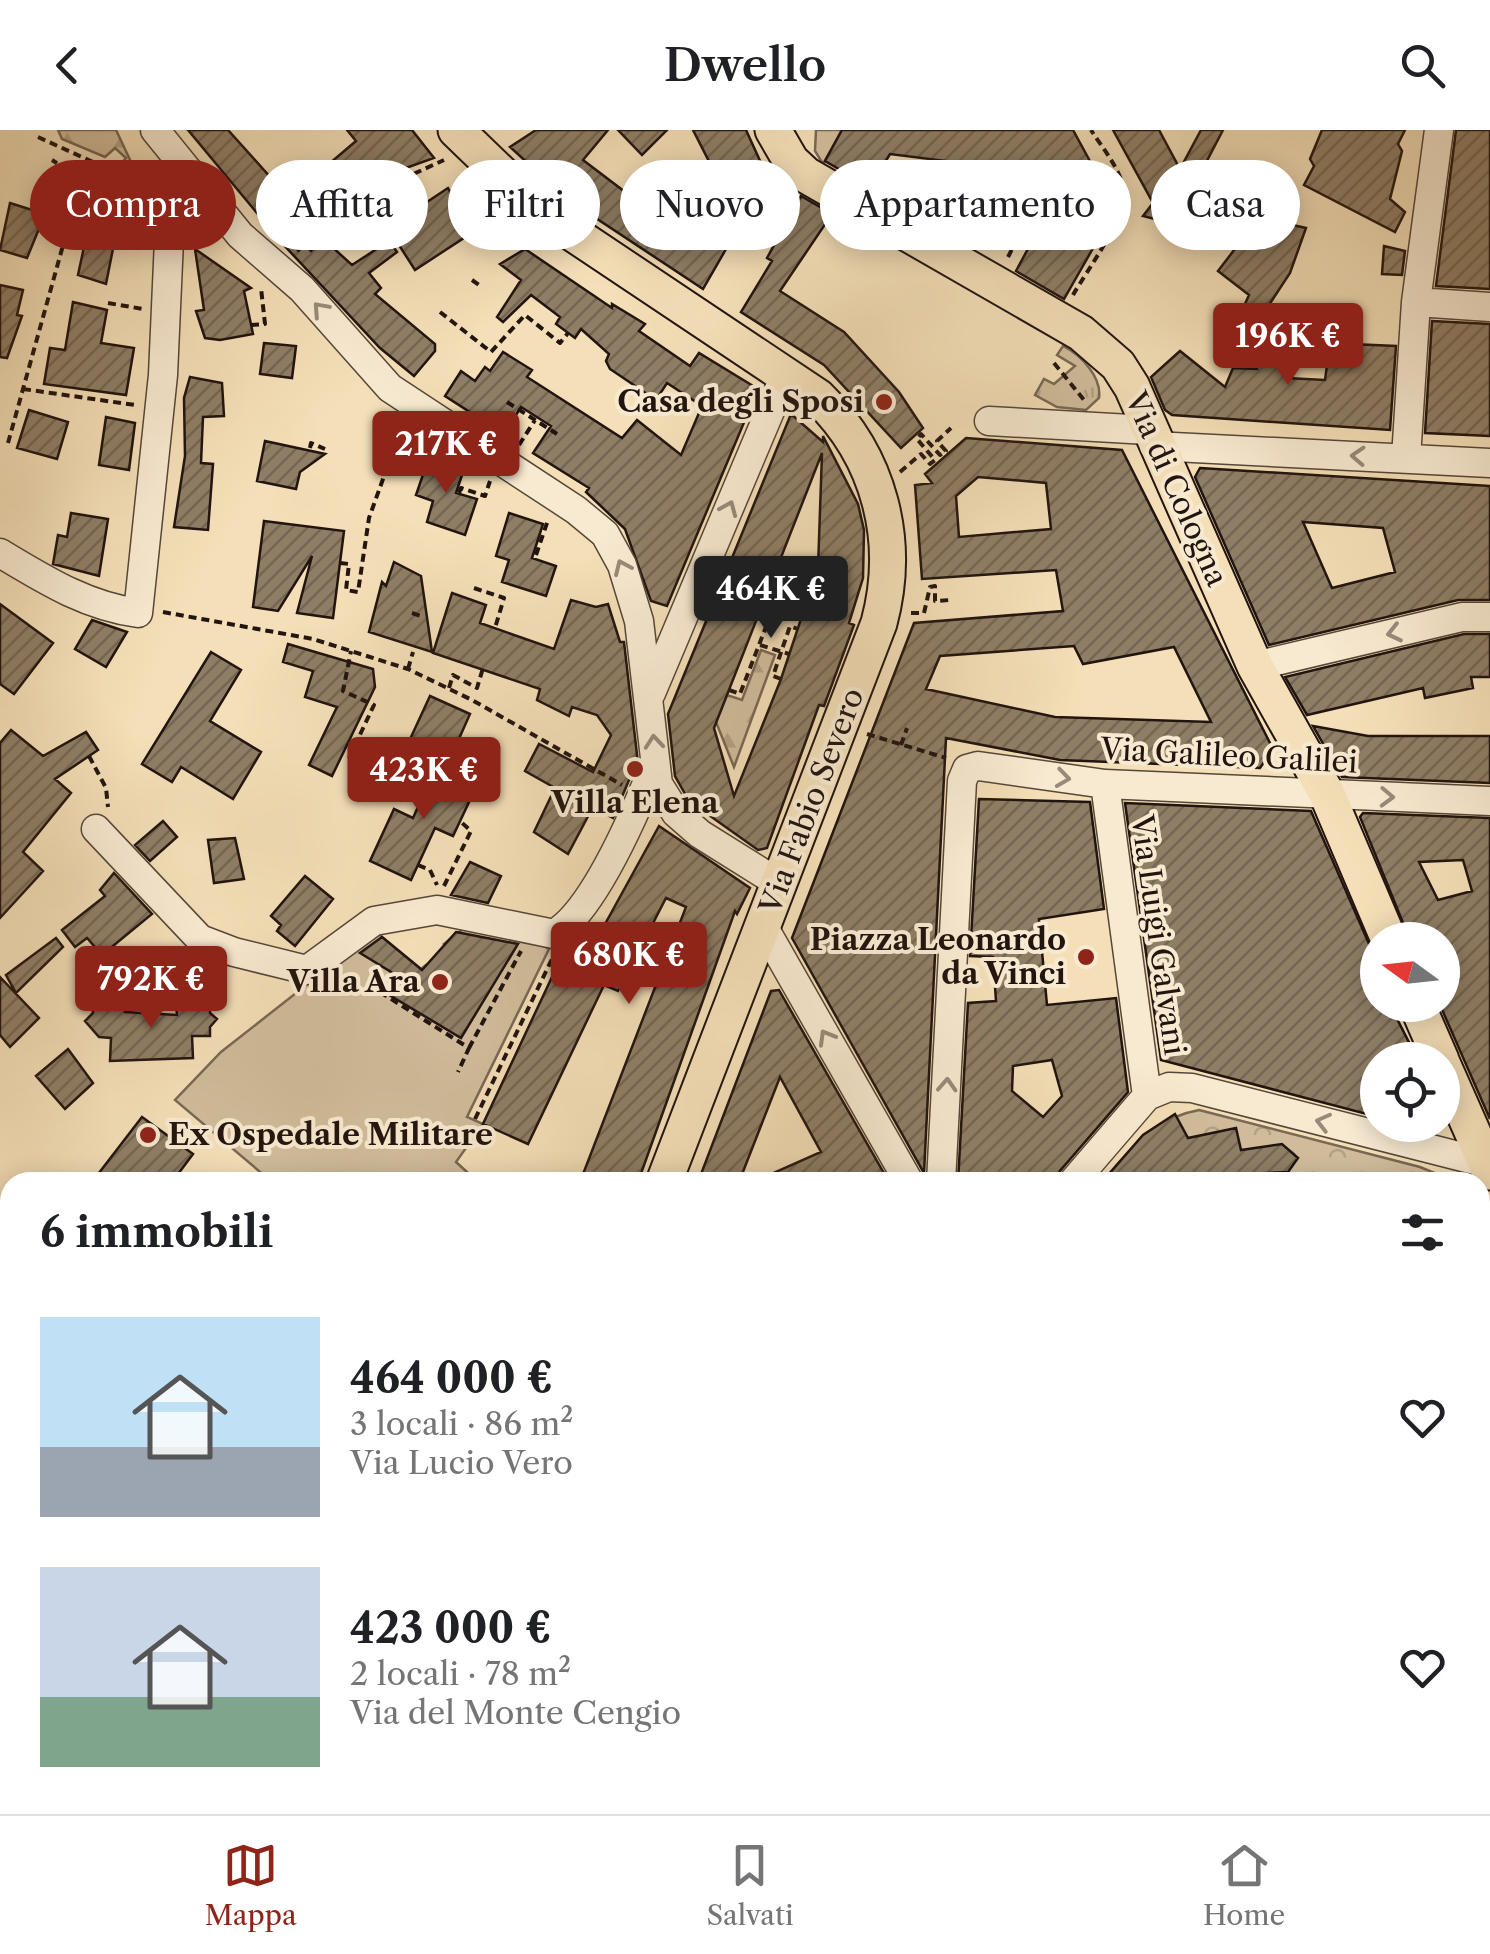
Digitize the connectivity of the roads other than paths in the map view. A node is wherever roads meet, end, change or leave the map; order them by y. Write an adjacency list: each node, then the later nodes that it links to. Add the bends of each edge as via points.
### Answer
1 (155, 130): 16 (street, one-way to 1, via 635,600 605,534 390,388 302,289 240,235)
2 (773, 130): 10 (main road, Via di Cologna, via 806,175 1102,351 1132,387)
3 (1439, 130): 6 (street)
4 (463, 137): 8 (main road, Via Fabio Severo, via 541,212)
5 (168, 250): 13 (street, via 160,409 138,612 75,596)
6 (1416, 302): 7 (street); 11 (street)
7 (1490, 307)
8 (786, 373): 16 (street, one-way to 8); 22 (main road, Via Fabio Severo, via 839,418 861,450 887,525 890,568 878,623)
9 (989, 421): 10 (street)
10 (1151, 438): 11 (street, one-way to 10); 15 (main road, Via di Cologna)
11 (1406, 458): 12 (street)
12 (1490, 462)
13 (0, 553)
14 (1490, 617): 15 (street, one-way to 15, via 1462,617)
15 (1255, 666): 19 (main road, Via di Cologna)
16 (650, 694): 18 (street, one-way to 16)
17 (1105, 784): 19 (street, Via Galileo Galilei); 25 (street, Via Luigi Galvani); 30 (street, Via Galileo Galilei, one-way to 17, via 959,764)
18 (650, 791): 21 (street, via 570,925 554,934 437,910 374,921 308,970 200,939); 22 (street, via 700,834)
19 (1326, 794): 20 (street, Via Galileo Galilei, one-way to 20); 23 (main road, Via di Cologna)
20 (1490, 801)
21 (100, 823)
22 (780, 884): 24 (main road, Via Fabio Severo)
23 (1382, 922)
24 (763, 926): 28 (main road, Via Fabio Severo); 29 (street, one-way to 24)
25 (1147, 1096): 27 (street, one-way to 25, via 1192,1088 1169,1086); 31 (street)
26 (1460, 1103): 27 (main road)
27 (1488, 1168)
28 (668, 1172)
29 (903, 1172)
30 (942, 1172)
31 (1082, 1172)

